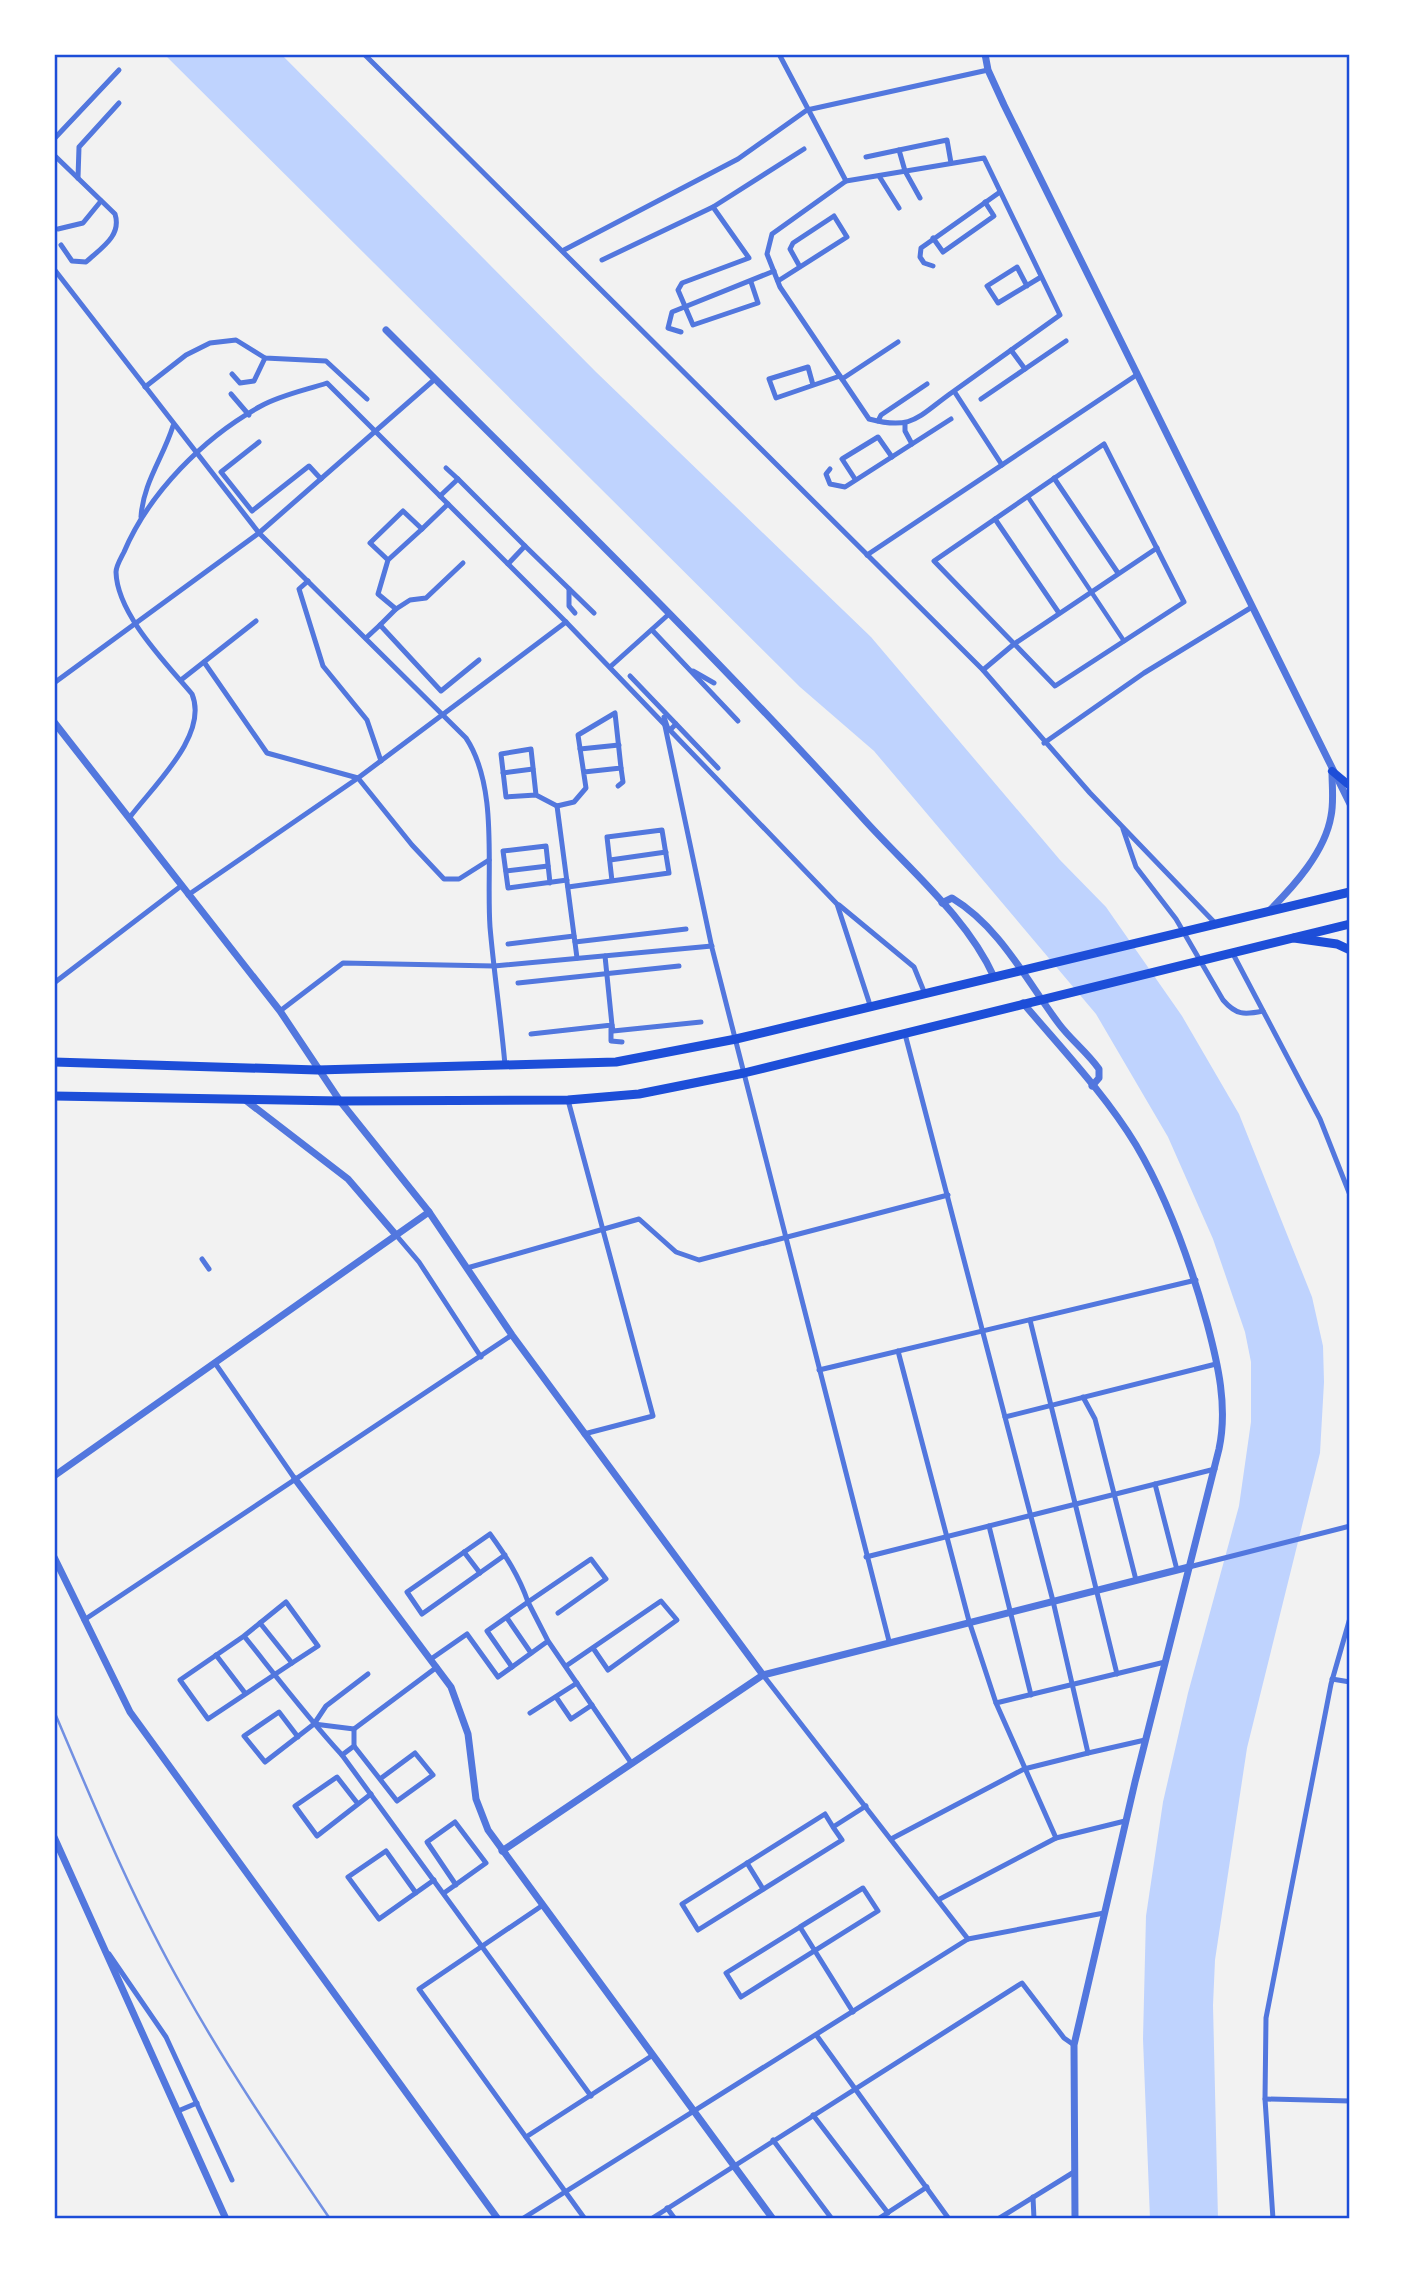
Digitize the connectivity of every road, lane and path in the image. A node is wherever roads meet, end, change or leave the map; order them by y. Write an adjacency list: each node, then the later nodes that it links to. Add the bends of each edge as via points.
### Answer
1 (364, 54): 27 (street)
2 (779, 54): 7 (street)
3 (985, 54): 5 (street)
4 (119, 70): 8 (street)
5 (988, 70): 7 (street); 46 (street)
6 (119, 103): 16 (street, via 79,147)
7 (807, 110): 17 (street); 27 (street, via 738,159)
8 (54, 139)
9 (803, 149): 22 (street)
10 (900, 150): 12 (street); 13 (street, via 947,140); 14 (street)
11 (54, 155): 16 (street)
12 (866, 157)
13 (951, 163): 14 (street); 18 (street, via 984,158)
14 (905, 171): 15 (street); 19 (street)
15 (879, 176): 17 (street); 23 (street)
16 (78, 178): 20 (street)
17 (846, 181): 32 (street, via 772,234 767,254)
18 (1000, 192): 21 (street); 33 (street)
19 (920, 198)
20 (101, 201): 24 (street, via 83,223); 26 (street, via 115,214 116,233 86,262 72,261)
21 (985, 202): 25 (street); 25 (street, via 994,216 943,252)
22 (713, 206): 28 (street); 37 (street, via 749,258 682,283 678,290)
23 (900, 208)
24 (58, 229)
25 (933, 238): 29 (street, via 921,248 920,257)
26 (61, 245)
27 (564, 250): 82 (street)
28 (602, 260)
29 (933, 266)
30 (800, 267): 30 (street, via 847,237 834,216 793,243 790,249); 34 (street)
31 (54, 269): 51 (street)
32 (774, 271): 34 (street); 35 (street)
33 (1041, 277): 36 (street); 42 (street, via 1060,315)
34 (778, 281): 47 (street)
35 (751, 282): 37 (street); 37 (street, via 758,303 693,325)
36 (1027, 286): 36 (street, via 998,303 987,286 1017,267)
37 (686, 307): 39 (street, via 671,312 668,318 668,328)
38 (386, 330): 48 (street)
39 (681, 332)
40 (1066, 341): 44 (street)
41 (898, 342): 47 (street)
42 (1011, 350): 44 (street); 52 (street)
43 (265, 358): 45 (street, via 254,381 240,383); 51 (street, via 236,340 210,343 186,355); 54 (street, via 326,361)
44 (1025, 369): 55 (street)
45 (233, 374)
46 (1135, 376): 66 (street); 90 (street)
47 (841, 377): 50 (street); 58 (street, via 869,419)
48 (435, 379): 61 (street); 95 (street)
49 (926, 384): 58 (street)
50 (813, 385): 50 (street, via 776,398 769,379 808,367)
51 (145, 387): 60 (street)
52 (954, 391): 59 (street); 66 (street)
53 (232, 394): 56 (street)
54 (367, 399)
55 (981, 399)
56 (248, 415): 61 (street, via 262,405 327,383); 64 (street)
57 (951, 419): 63 (street)
58 (878, 421): 59 (street)
59 (905, 424): 63 (street)
60 (173, 426): 64 (street); 76 (street, via 166,449 145,485)
61 (375, 431): 70 (street); 73 (street)
62 (259, 442): 70 (street, via 222,472 252,510 309,466)
63 (912, 444): 65 (street)
64 (196, 453): 76 (street); 79 (street)
65 (892, 457): 72 (street); 72 (street, via 878,437 842,459)
66 (1002, 465): 82 (street)
67 (446, 468): 71 (street)
68 (830, 469): 72 (street, via 826,474 830,484 845,487)
69 (1054, 478): 74 (street); 81 (street, via 1104,444); 86 (street)
70 (321, 479): 79 (street)
71 (458, 479): 73 (street); 80 (street)
72 (855, 479)
73 (440, 496): 75 (street)
74 (1028, 497): 77 (street); 89 (street)
75 (448, 504): 78 (street); 85 (street)
76 (141, 517): 98 (street, via 116,571)
77 (995, 519): 94 (street); 103 (street, via 934,561)
78 (422, 529): 83 (street); 83 (street, via 403,511 370,543)
79 (259, 533): 87 (street); 98 (street)
80 (524, 546): 85 (street); 88 (street)
81 (1157, 548): 86 (street); 102 (street, via 1184,602)
82 (867, 555): 108 (street)
83 (388, 560): 91 (street, via 378,593)
84 (463, 563): 91 (street, via 426,598 410,600)
85 (508, 564): 97 (street)
86 (1118, 573): 89 (street)
87 (308, 581): 101 (street); 121 (street, via 299,589 323,666 367,720)
88 (569, 589): 92 (street, via 569,606); 93 (street)
89 (1091, 592): 94 (street); 102 (street)
90 (1252, 607): 118 (street, via 1144,673); 125 (street)
91 (396, 609): 99 (street)
92 (575, 612)
93 (594, 613)
94 (1059, 613): 103 (street)
95 (669, 614): 100 (street); 149 (street, via 778,723)
96 (256, 621): 105 (street)
97 (566, 622): 106 (street); 113 (street)
98 (134, 624): 110 (street); 111 (street)
99 (380, 625): 101 (street); 104 (street, via 441,691)
100 (652, 629): 106 (street); 107 (street)
101 (366, 638): 113 (street)
102 (1124, 641): 103 (street, via 1055,686)
103 (1014, 644): 108 (street)
104 (479, 660)
105 (204, 662): 110 (street); 128 (street, via 267,752)
106 (610, 667): 116 (street)
107 (690, 670): 112 (street); 114 (street)
108 (983, 670): 118 (street)
109 (630, 676): 117 (street)
110 (181, 680): 134 (street, via 198,707 195,725)
111 (54, 682)
112 (714, 683)
113 (443, 716): 121 (street); 139 (street, via 474,751 481,773)
114 (738, 721)
115 (54, 722): 134 (street)
116 (666, 724): 117 (street); 150 (street); 158 (street)
117 (676, 724): 123 (street)
118 (1044, 743): 135 (street)
119 (619, 745): 120 (street); 120 (street, via 615,713 578,735); 122 (street)
120 (580, 749): 126 (street)
121 (381, 761): 128 (street)
122 (621, 768): 126 (street); 129 (street, via 623,782)
123 (718, 768)
124 (533, 769): 127 (street); 127 (street, via 531,749 501,754); 131 (street)
125 (1332, 771): 130 (main road); 132 (street); 151 (street, via 1331,817 1315,855)
126 (583, 772): 133 (street, via 586,788 573,802)
127 (503, 773): 131 (street, via 506,797)
128 (358, 778): 139 (street, via 444,879 459,879); 148 (street)
129 (618, 786)
130 (1350, 786)
131 (536, 795): 133 (street)
132 (1350, 804)
133 (557, 806): 137 (street)
134 (130, 817): 146 (street)
135 (1122, 827): 153 (street); 172 (street, via 1136,867 1176,919 1223,1000 1240,1014)
136 (666, 852): 140 (street); 140 (street, via 662,830 607,837); 143 (street, via 669,873)
137 (564, 854): 138 (street); 145 (street)
138 (547, 856): 141 (street); 142 (street, via 546,846 503,851)
139 (489, 860): 163 (street)
140 (610, 860): 143 (street)
141 (548, 866): 142 (street); 144 (street)
142 (506, 871): 144 (street, via 508,888)
143 (612, 881): 145 (street)
144 (550, 883): 145 (street)
145 (567, 884): 156 (street)
146 (181, 886): 148 (street); 167 (street)
147 (1350, 892): 151 (main road)
148 (188, 895): 173 (street)
149 (942, 903): 166 (street, via 985,956); 184 (street, via 952,898 964,905 1005,947 1060,1026 1099,1069)
150 (837, 904): 169 (street, via 914,967); 171 (street)
151 (1269, 911): 153 (main road)
152 (1350, 923): 155 (main road)
153 (1216, 924): 166 (main road)
154 (686, 929): 156 (street)
155 (1288, 938): 159 (main road); 160 (main road)
156 (575, 939): 157 (street); 162 (street)
157 (508, 944)
158 (712, 946): 161 (street); 178 (street)
159 (1350, 950)
160 (1232, 951): 170 (main road); 172 (street)
161 (605, 956): 162 (street); 165 (street)
162 (577, 958): 163 (street)
163 (494, 966): 173 (street, via 343,963); 181 (street)
164 (679, 966): 165 (street)
165 (606, 973): 168 (street); 175 (street)
166 (994, 977): 169 (main road)
167 (54, 983)
168 (518, 983)
169 (925, 994): 171 (main road)
170 (1028, 1002): 176 (main road); 184 (street)
171 (871, 1008): 178 (main road)
172 (1263, 1011): 192 (street, via 1320,1119)
173 (280, 1012): 182 (street)
174 (701, 1022): 175 (street, via 614,1031)
175 (611, 1026): 177 (street); 179 (street, via 611,1041)
176 (905, 1033): 183 (main road); 191 (street)
177 (531, 1034)
178 (736, 1039): 181 (main road, via 616,1062); 183 (street)
179 (622, 1042)
180 (54, 1062): 182 (main road)
181 (505, 1065): 182 (main road)
182 (317, 1070): 188 (street)
183 (744, 1073): 187 (main road, via 639,1094); 196 (street)
184 (1092, 1086): 200 (street, via 1135,1144 1172,1216)
185 (54, 1096): 186 (main road)
186 (241, 1097): 188 (main road); 189 (street)
187 (568, 1100): 188 (main road); 194 (street)
188 (340, 1101): 193 (street)
189 (268, 1117): 190 (street); 195 (street, via 330,1168)
190 (271, 1128)
191 (948, 1195): 196 (street); 202 (street)
192 (1350, 1195)
193 (429, 1212): 195 (street); 198 (street)
194 (603, 1229): 196 (street, via 639,1220 676,1252 699,1260); 198 (street); 212 (street, via 653,1416)
195 (396, 1236): 205 (street, via 419,1262); 206 (street)
196 (786, 1237): 208 (street)
197 (202, 1259): 199 (street)
198 (467, 1268): 203 (street)
199 (209, 1269)
200 (1196, 1280): 201 (street); 207 (street)
201 (1030, 1320): 202 (street); 210 (street)
202 (982, 1331): 204 (street); 211 (street)
203 (512, 1335): 205 (street); 212 (street)
204 (898, 1351): 208 (street); 222 (street)
205 (481, 1357): 215 (street)
206 (215, 1363): 214 (street); 215 (street)
207 (1216, 1364): 209 (street); 213 (street, via 1223,1428)
208 (819, 1370): 226 (street)
209 (1083, 1397): 210 (street); 217 (street, via 1095,1419)
210 (1051, 1406): 211 (street); 218 (street)
211 (1005, 1418): 219 (street)
212 (583, 1434): 256 (street)
213 (1215, 1469): 216 (street); 227 (street)
214 (54, 1476)
215 (295, 1479): 238 (street); 247 (street)
216 (1155, 1484): 217 (street); 228 (street)
217 (1114, 1494): 218 (street); 230 (street)
218 (1075, 1504): 219 (street); 231 (street)
219 (1030, 1516): 220 (street); 232 (street)
220 (989, 1526): 222 (street); 234 (street)
221 (1350, 1526): 227 (street)
222 (947, 1536): 226 (street); 239 (street)
223 (464, 1552): 224 (street, via 490,1534); 229 (street); 229 (street, via 407,1592 422,1614)
224 (505, 1555): 229 (street); 233 (street)
225 (54, 1557): 238 (street)
226 (866, 1557): 243 (street)
227 (1189, 1567): 228 (street); 248 (street)
228 (1177, 1570): 230 (street)
229 (480, 1573)
230 (1136, 1580): 231 (street)
231 (1097, 1590): 232 (street); 255 (street)
232 (1053, 1601): 234 (street); 260 (street)
233 (528, 1602): 235 (street, via 591,1559 606,1579); 236 (street); 242 (street)
234 (1010, 1611): 239 (street); 262 (street)
235 (558, 1612)
236 (507, 1618): 245 (street); 252 (street, via 487,1630)
237 (1350, 1618): 257 (street)
238 (84, 1620): 323 (street, via 130,1712)
239 (968, 1621): 243 (street); 264 (street)
240 (260, 1623): 241 (street); 249 (street); 249 (street, via 286,1602 318,1646)
241 (244, 1636): 246 (street); 253 (street)
242 (548, 1641): 245 (street); 250 (street)
243 (888, 1641): 256 (street)
244 (593, 1648): 244 (street, via 661,1601 677,1620 608,1670); 250 (street)
245 (531, 1653): 252 (street)
246 (216, 1655): 261 (street); 261 (street, via 180,1680 208,1719)
247 (431, 1659): 251 (street); 252 (street, via 467,1634 498,1677)
248 (1165, 1662): 255 (street); 270 (street)
249 (292, 1663): 253 (street)
250 (566, 1666): 259 (street)
251 (437, 1667): 268 (street); 285 (street, via 458,1702 470,1746 476,1799)
252 (512, 1667)
253 (273, 1673): 261 (street); 267 (street)
254 (368, 1674): 267 (street, via 326,1706)
255 (1117, 1674): 260 (street)
256 (764, 1675): 274 (street); 279 (street)
257 (1332, 1679): 258 (street); 306 (street, via 1266,2018)
258 (1350, 1682)
259 (577, 1683): 263 (street); 265 (street)
260 (1072, 1685): 262 (street); 272 (street)
261 (245, 1693)
262 (1031, 1695): 264 (street)
263 (556, 1697): 265 (street, via 571,1719); 266 (street)
264 (996, 1703): 275 (street)
265 (592, 1705): 274 (street)
266 (530, 1713)
267 (314, 1724): 268 (street); 269 (street); 273 (street)
268 (354, 1730): 271 (street)
269 (298, 1737): 269 (street, via 265,1762 244,1736 279,1712)
270 (1145, 1740): 272 (street); 280 (street)
271 (354, 1746): 273 (street); 276 (street)
272 (1088, 1753): 275 (street)
273 (342, 1755): 277 (street)
274 (632, 1764): 285 (street)
275 (1024, 1769): 283 (street); 284 (street)
276 (380, 1779): 276 (street, via 397,1801 433,1775 415,1752)
277 (371, 1794): 278 (street); 287 (street)
278 (358, 1804): 278 (street, via 317,1836 295,1806 337,1777)
279 (866, 1806): 281 (street); 284 (street)
280 (1125, 1821): 283 (street); 294 (street)
281 (833, 1827): 286 (street, via 825,1814); 289 (street, via 842,1840)
282 (54, 1837): 297 (street)
283 (1056, 1838): 292 (street)
284 (891, 1839): 292 (street)
285 (502, 1851): 293 (street)
286 (747, 1863): 289 (street); 289 (street, via 681,1904 698,1930)
287 (434, 1880): 290 (street); 291 (street)
288 (456, 1885): 288 (street, via 486,1863 455,1822 427,1842); 291 (street)
289 (763, 1889)
290 (416, 1893): 290 (street, via 379,1919 348,1877 386,1851)
291 (444, 1893): 298 (street)
292 (938, 1900): 296 (street)
293 (543, 1905): 298 (street); 303 (street)
294 (1104, 1913): 296 (street); 302 (street)
295 (800, 1927): 299 (street); 299 (street, via 863,1888 878,1911); 299 (street, via 726,1973 741,1997)
296 (968, 1939): 300 (street)
297 (104, 1946): 308 (street, via 166,2037); 309 (street)
298 (482, 1946): 305 (street); 312 (street, via 419,1989)
299 (815, 1951): 300 (street)
300 (853, 2012): 301 (street)
301 (817, 2036): 304 (street); 310 (street)
302 (1074, 2045): 304 (street, via 1022,1983); 315 (street)
303 (653, 2055): 305 (street); 310 (street)
304 (855, 2088): 311 (street); 317 (street)
305 (591, 2096): 312 (street)
306 (1265, 2099): 307 (street); 335 (street)
307 (1350, 2101)
308 (197, 2103): 309 (street); 316 (street)
309 (178, 2111): 322 (street)
310 (697, 2112): 314 (street); 318 (street)
311 (813, 2115): 313 (street); 321 (street)
312 (526, 2137): 318 (street)
313 (774, 2140): 314 (street); 329 (street)
314 (735, 2165): 320 (street); 328 (street)
315 (1074, 2172): 319 (street); 334 (street)
316 (232, 2180)
317 (927, 2187): 321 (street); 331 (street)
318 (565, 2193): 324 (street); 325 (street)
319 (1034, 2197): 332 (street); 333 (street)
320 (667, 2208): 326 (street); 327 (street)
321 (888, 2213): 330 (street)
322 (226, 2219)
323 (498, 2219)
324 (522, 2219)
325 (585, 2219)
326 (651, 2219)
327 (675, 2219)
328 (773, 2219)
329 (832, 2219)
330 (878, 2219)
331 (949, 2219)
332 (998, 2219)
333 (1034, 2219)
334 (1075, 2219)
335 (1273, 2219)

